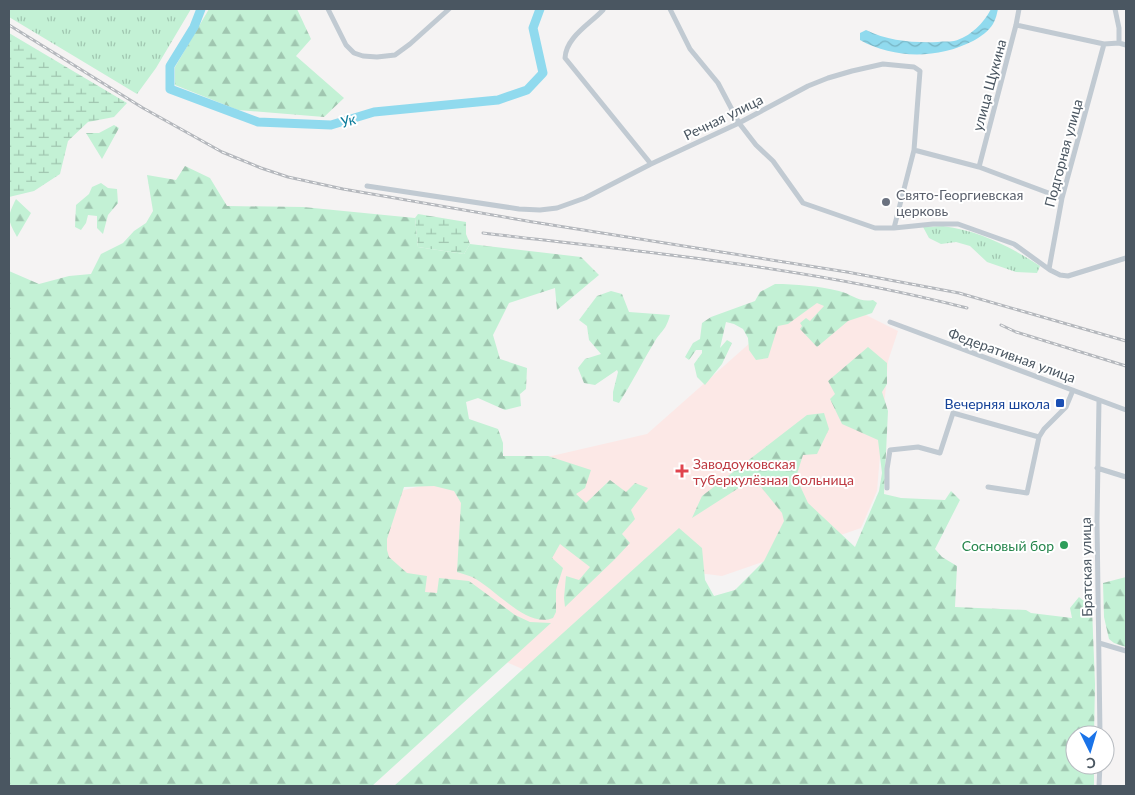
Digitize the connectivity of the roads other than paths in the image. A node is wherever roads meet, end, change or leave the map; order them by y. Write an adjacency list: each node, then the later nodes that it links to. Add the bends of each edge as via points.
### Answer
1 (328, 9): 2 (street, via 346,45 354,53 377,57 395,54 410,44)
2 (449, 9)
3 (670, 9): 11 (street, via 690,49 718,83)
4 (1018, 9): 7 (street, улица Щукина)
5 (1115, 9): 8 (street)
6 (603, 10): 13 (street, via 568,46 565,58)
7 (1016, 25): 9 (street); 14 (street, улица Щукина)
8 (1120, 43): 9 (street); 10 (street)
9 (1104, 44): 16 (street, Подгорная улица)
10 (1126, 45)
11 (738, 123): 12 (street, Речная улица, via 808,86 852,71 884,64 914,67 920,71); 13 (street, Речная улица); 17 (street, via 773,161 803,203 875,228)
12 (914, 150): 14 (street); 17 (street)
13 (651, 164): 15 (street, Речная улица, via 585,198 540,210)
14 (979, 167): 16 (street)
15 (367, 186)
16 (1062, 198): 19 (street, Подгорная улица)
17 (894, 228): 19 (street, via 958,224 1014,244)
18 (1126, 258): 19 (street, via 1068,276)
19 (1049, 270)
20 (890, 322): 21 (street, Федеративная улица)
21 (1073, 390): 22 (street, Федеративная улица); 24 (street, via 1066,407)
22 (1099, 400): 23 (street, Федеративная улица); 25 (street, Братская улица)
23 (1126, 410)
24 (1039, 437): 27 (street, via 1027,493); 28 (street, via 953,413 940,453 918,447 890,450)
25 (1097, 468): 26 (street); 29 (street, Братская улица)
26 (1126, 477)
27 (988, 487)
28 (887, 488)
29 (1099, 643): 30 (street); 31 (street, Братская улица)
30 (1126, 651)
31 (1100, 725)

